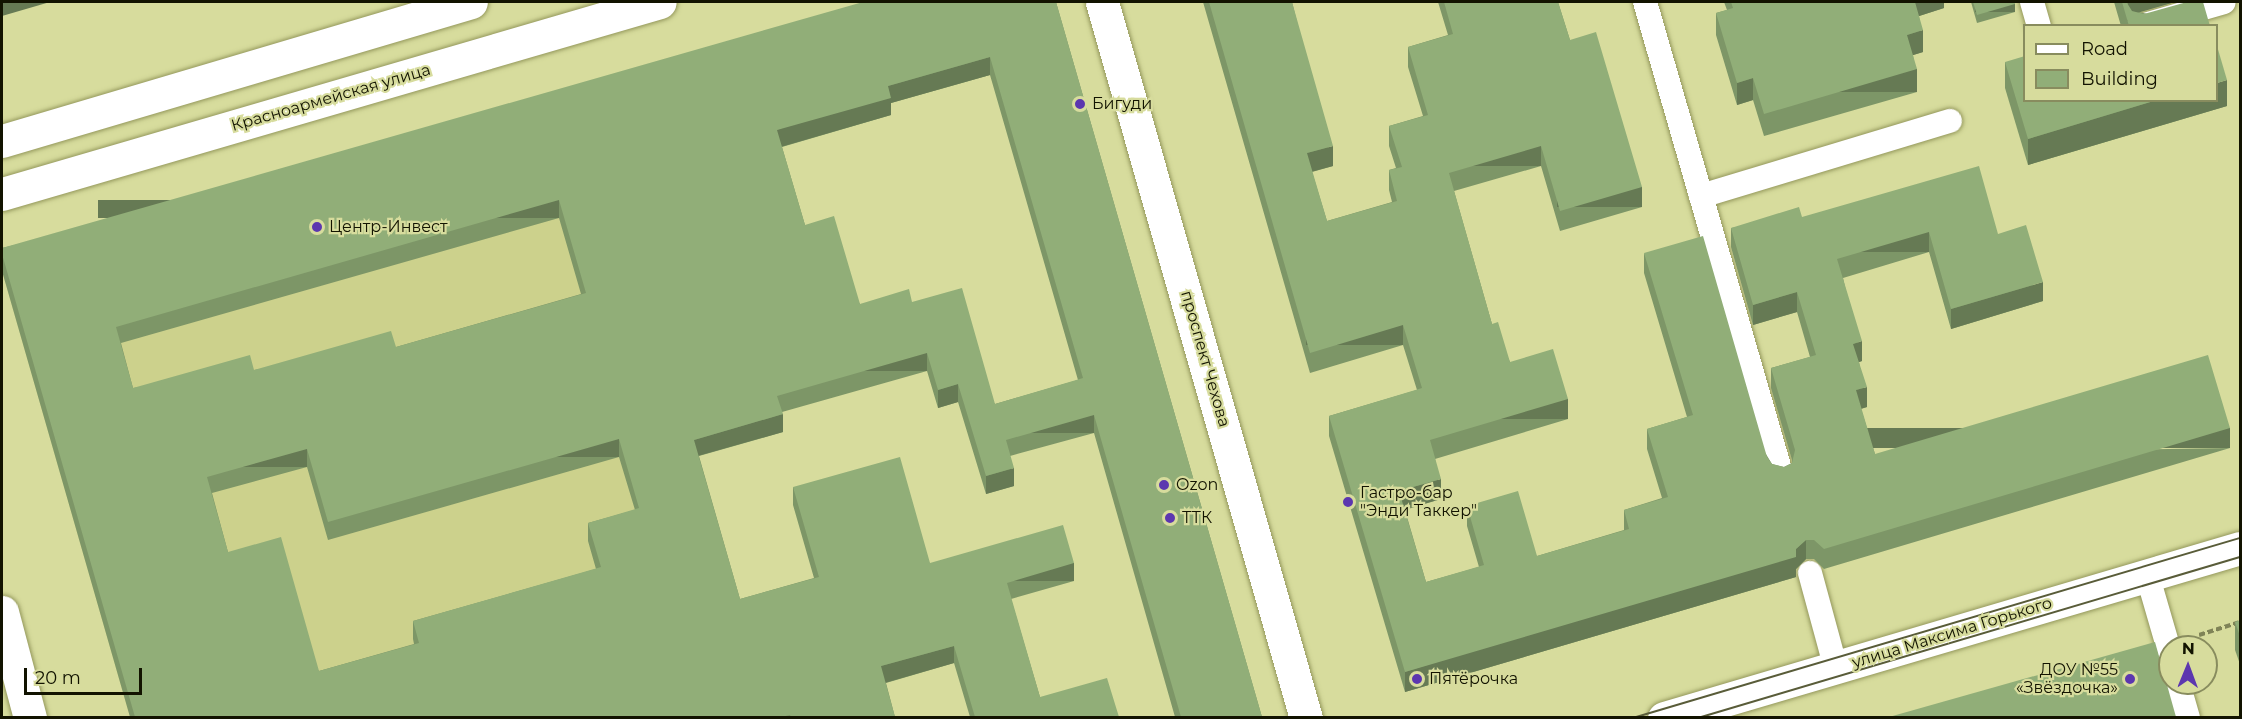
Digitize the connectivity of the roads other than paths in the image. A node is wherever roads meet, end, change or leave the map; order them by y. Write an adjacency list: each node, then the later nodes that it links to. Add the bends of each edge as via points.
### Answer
1 (471, 2): 10 (main road)
2 (660, 2): 11 (main road, Красноармейская улица)
3 (1102, 2): 22 (main road, проспект Чехова)
4 (1645, 2): 12 (lane)
5 (2032, 2): 7 (lane)
6 (2224, 2): 8 (lane)
7 (2038, 24)
8 (2147, 24)
9 (1950, 121): 12 (lane)
10 (2, 141)
11 (2, 194)
12 (1701, 196): 13 (lane)
13 (1781, 473)
14 (2241, 548): 16 (main road, улица Максима Горького)
15 (1810, 573): 19 (lane)
16 (2147, 574): 18 (lane); 19 (main road, улица Максима Горького)
17 (2, 612): 21 (main road)
18 (2165, 635)
19 (1836, 669): 23 (main road, улица Максима Горького)
20 (2182, 695): 24 (lane)
21 (30, 717)
22 (1306, 717)
23 (1664, 717)
24 (2188, 717)

